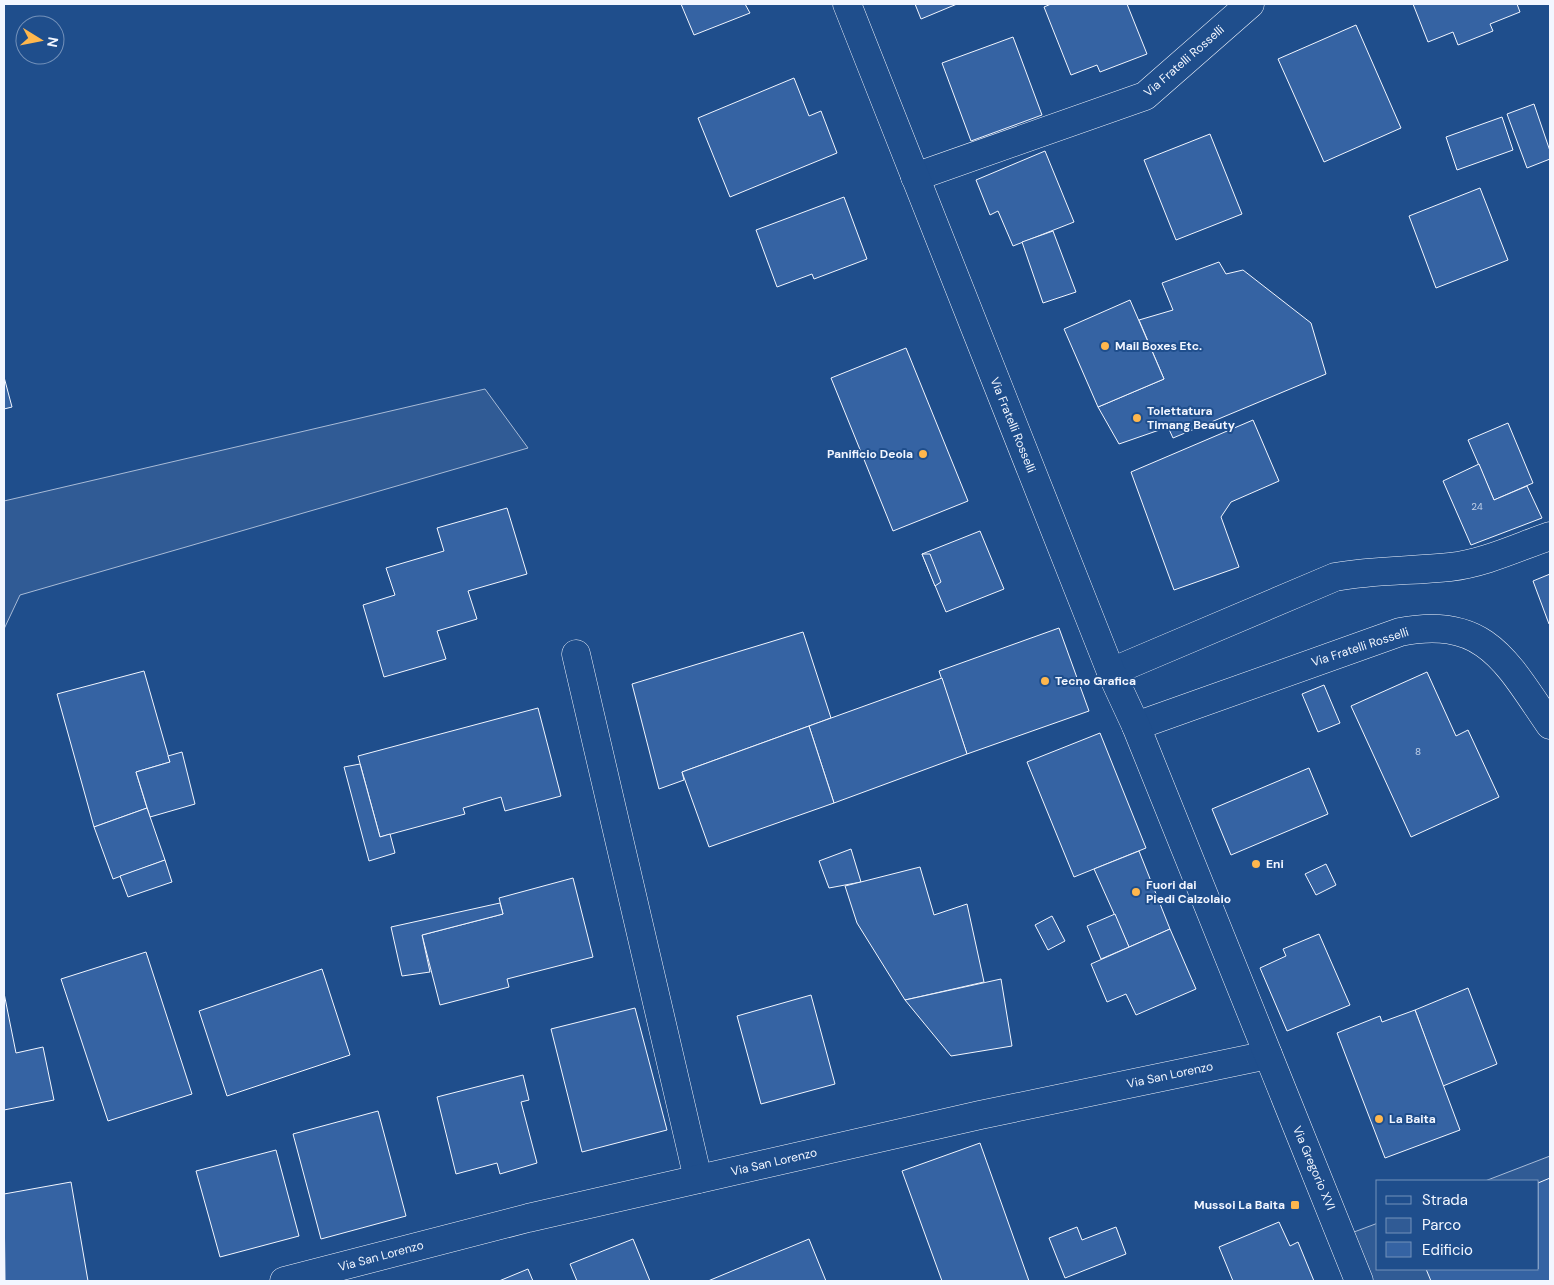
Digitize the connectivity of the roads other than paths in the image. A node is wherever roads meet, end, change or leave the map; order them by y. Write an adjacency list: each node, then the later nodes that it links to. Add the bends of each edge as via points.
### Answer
1 (847, 4): 3 (street, Via Fratelli Rosselli)
2 (1250, 4): 3 (street, Via Fratelli Rosselli, via 1145,96)
3 (915, 177): 6 (street, Via Fratelli Rosselli)
4 (1550, 536): 6 (street, via 1483,560 1452,566 1335,577)
5 (576, 654): 10 (street)
6 (1111, 672): 8 (street, Via Fratelli Rosselli)
7 (1550, 725): 8 (street, Via Fratelli Rosselli, via 1507,662 1490,646 1449,628 1424,627 1400,632)
8 (1136, 726): 9 (street, Via Fratelli Rosselli)
9 (1268, 1055): 10 (street, Via San Lorenzo, via 970,1117); 12 (street, Via Gregorio XVI)
10 (698, 1179): 11 (street, Via San Lorenzo, via 528,1218)
11 (284, 1281)
12 (1360, 1281)

